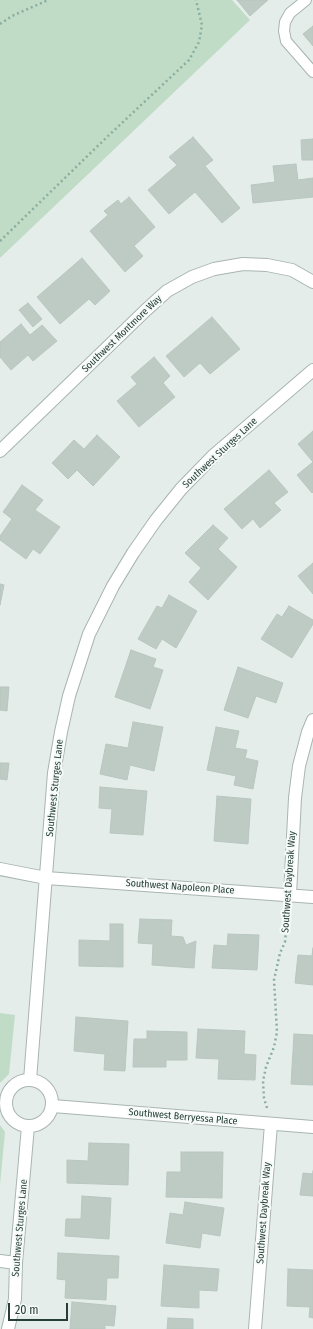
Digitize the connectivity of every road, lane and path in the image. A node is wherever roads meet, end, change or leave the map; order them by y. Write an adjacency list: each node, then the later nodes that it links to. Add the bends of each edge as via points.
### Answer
1 (48, 0): 4 (path)
2 (196, 0): 6 (path, via 202,25 200,42 189,60)
3 (306, 0): 5 (lane, via 290,14 285,22 284,31 286,41)
4 (0, 24)
5 (313, 72)
6 (0, 241)
7 (313, 282): 9 (street, Southwest Montmore Way, via 292,270 243,264 214,268 192,277 167,291 146,310)
8 (313, 370): 12 (street, Southwest Sturges Lane, via 214,455 181,489 136,547 113,586 89,634 69,696 54,773)
9 (0, 451)
10 (313, 720): 13 (street, Southwest Daybreak Way, via 299,766)
11 (0, 869): 12 (street)
12 (46, 878): 13 (street, Southwest Napoleon Place); 15 (street, Southwest Sturges Lane)
13 (290, 895): 14 (street, Southwest Napoleon Place); 17 (path, Southwest Daybreak Way, via 287,931 274,980 277,1032 263,1081)
14 (313, 897)
15 (30, 1080): 16 (street, via 46,1086 52,1096); 18 (street, via 14,1086 8,1094 6,1103 11,1118 19,1124)
16 (53, 1106): 17 (street, Southwest Berryessa Place); 18 (street, via 48,1117 40,1124)
17 (270, 1124): 19 (street, Southwest Berryessa Place); 23 (street, Southwest Daybreak Way)
18 (28, 1126): 21 (street, Southwest Sturges Lane)
19 (313, 1127)
20 (0, 1261): 21 (street)
21 (16, 1263): 22 (street, Southwest Sturges Lane, via 14,1299)
22 (8, 1329)
23 (255, 1329)

